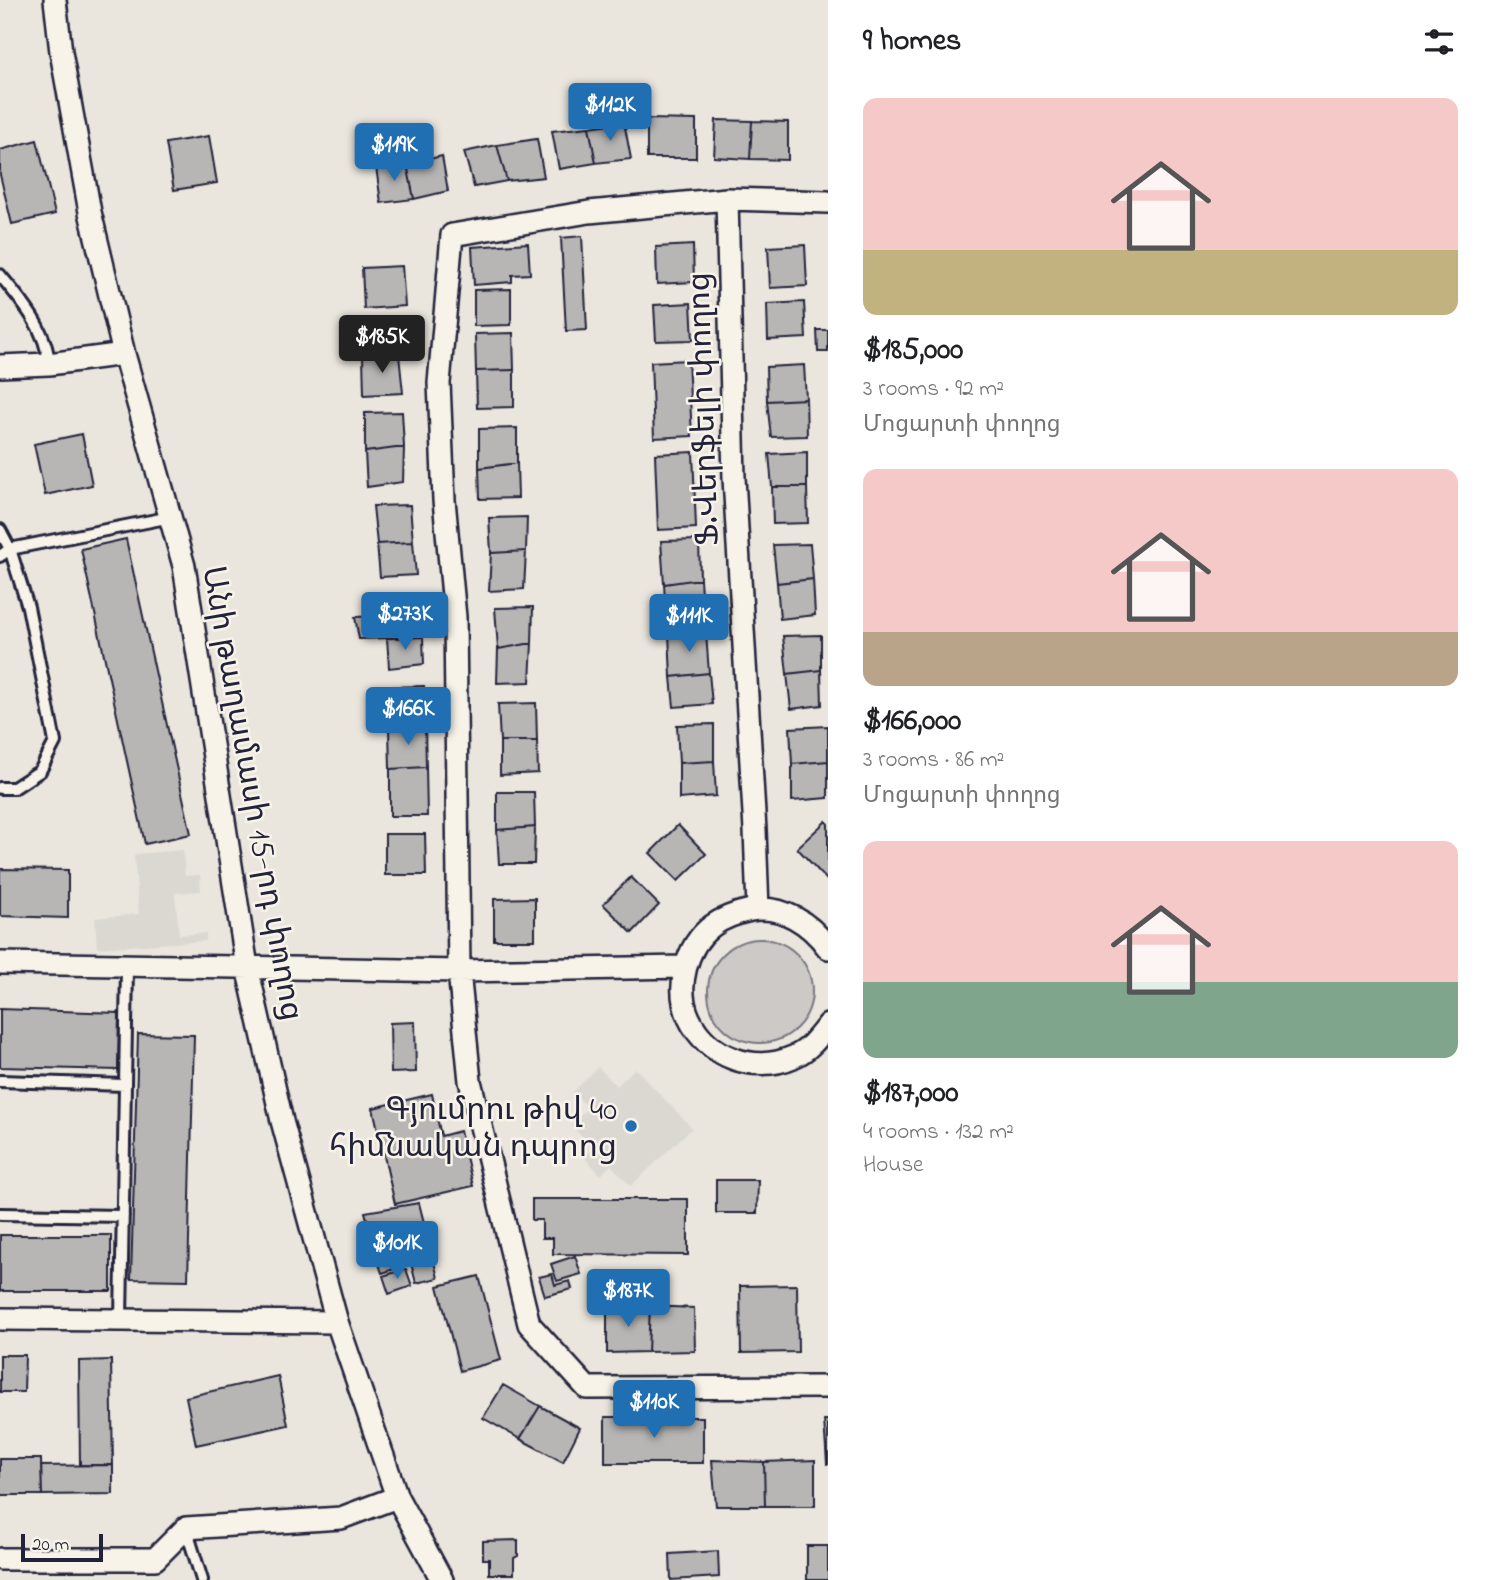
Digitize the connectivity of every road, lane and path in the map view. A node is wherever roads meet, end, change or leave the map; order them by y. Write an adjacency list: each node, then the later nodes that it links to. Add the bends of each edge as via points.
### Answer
1 (55, 0): 5 (street, Անի թաղամասի 15-րդ փողոց, via 90,212)
2 (727, 200): 3 (street); 13 (street, Ֆ.Վերֆելի փողոց, via 734,478); 19 (street, via 589,212 452,235 439,383 455,617)
3 (828, 202)
4 (0, 275): 6 (lane, via 27,307)
5 (124, 354): 6 (street); 8 (street, Անի թաղամասի 15-րդ փողոց)
6 (49, 364): 7 (street)
7 (0, 366)
8 (171, 517): 10 (lane); 17 (street, Անի թաղամասի 15-րդ փողոց, via 184,566)
9 (0, 530): 10 (lane)
10 (10, 549): 11 (lane); 12 (lane, via 28,607 55,742 40,771 14,788)
11 (0, 556)
12 (0, 788)
13 (758, 909): 14 (street, via 780,911 801,920); 18 (street, via 733,914 712,926 695,944)
14 (828, 948)
15 (0, 963): 16 (street)
16 (127, 967): 17 (street); 22 (lane)
17 (247, 967): 19 (street); 27 (street, Անի թաղամասի 15-րդ փողոց, via 282,1121)
18 (685, 967): 19 (street); 20 (street, via 688,1017 702,1038 721,1054 745,1063 770,1064 794,1057 815,1043)
19 (459, 971): 28 (street, via 470,1081 529,1324 587,1388)
20 (828, 1025)
21 (0, 1081): 22 (lane)
22 (125, 1085): 24 (lane)
23 (0, 1214): 24 (lane)
24 (123, 1216): 26 (lane)
25 (0, 1319): 26 (street)
26 (121, 1320): 27 (street)
27 (337, 1322): 29 (street, Անի թաղամասի 15-րդ փողոց)
28 (828, 1387)
29 (397, 1497): 30 (street, via 341,1518); 33 (street, Անի թաղամասի 15-րդ փողոց)
30 (186, 1528): 31 (street, via 155,1559); 32 (lane)
31 (0, 1559)
32 (202, 1580)
33 (442, 1580)

